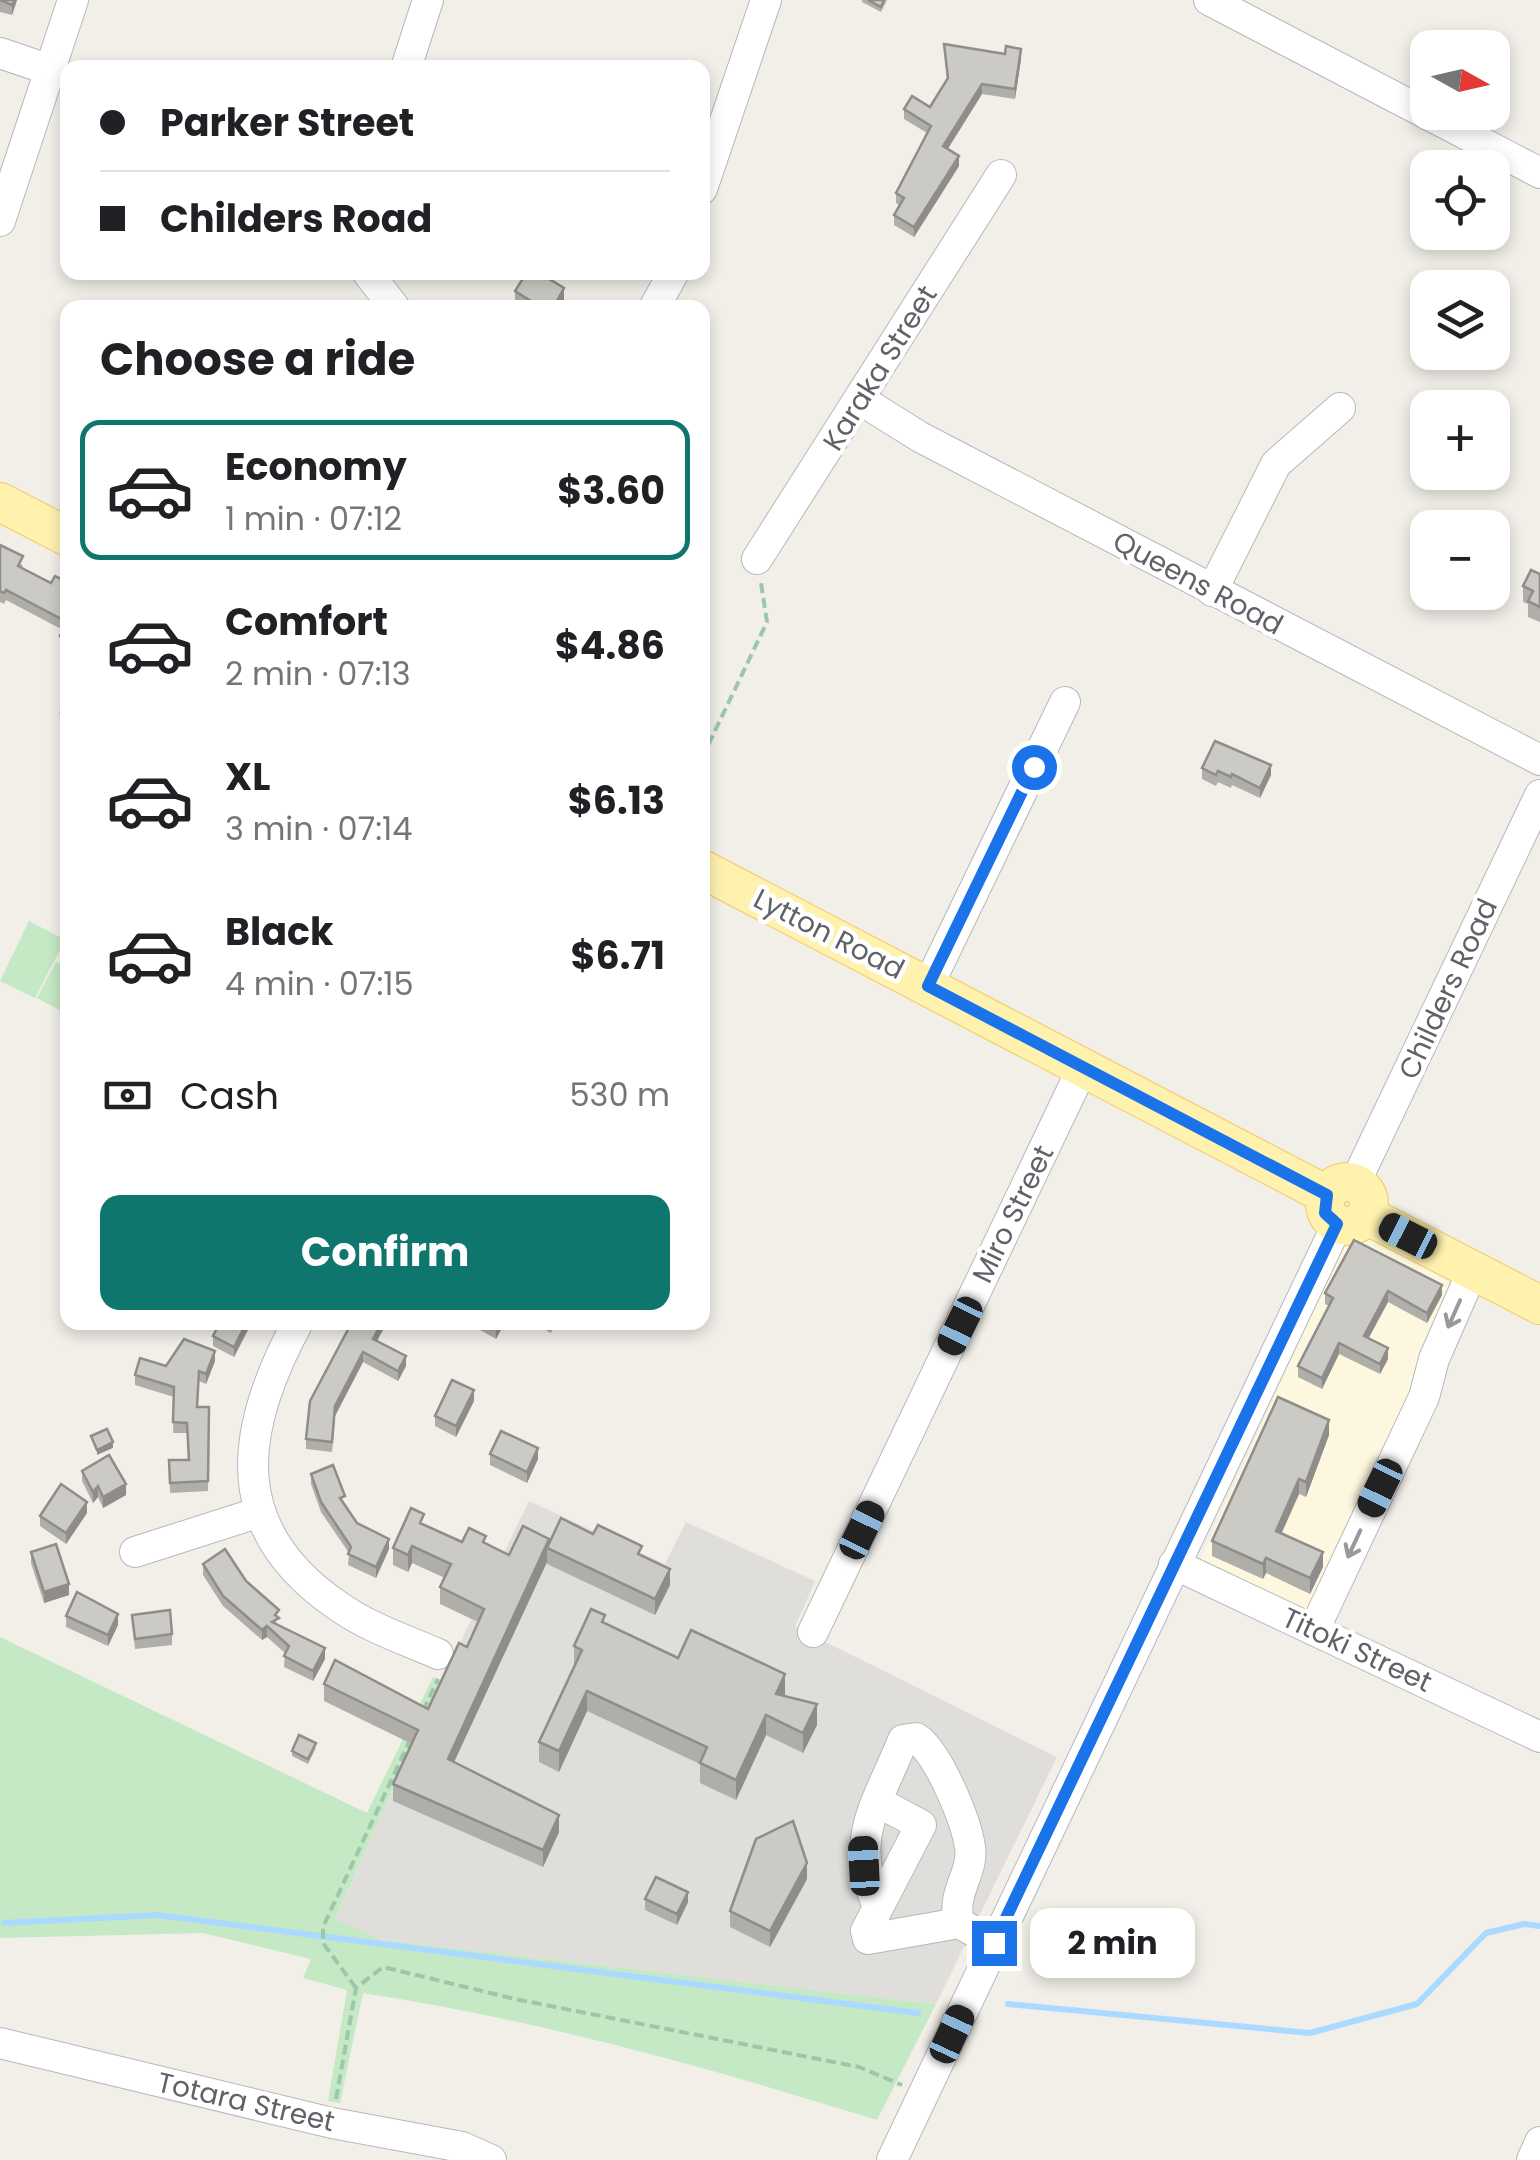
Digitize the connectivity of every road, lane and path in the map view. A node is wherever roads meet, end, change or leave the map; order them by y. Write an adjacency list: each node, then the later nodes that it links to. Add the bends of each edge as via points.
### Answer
1 (73, 0): 7 (street)
2 (428, 0): 6 (street)
3 (766, 0): 8 (street)
4 (1209, 0): 9 (street)
5 (0, 54): 7 (street)
6 (409, 60)
7 (50, 70): 11 (street)
8 (710, 164)
9 (1540, 173)
10 (1000, 175): 14 (street, Karaka Street)
11 (0, 221)
12 (373, 280): 13 (street)
13 (389, 300)
14 (861, 400): 18 (street, Karaka Street); 19 (street, Queens Road)
15 (1340, 408): 19 (street, via 1276,464)
16 (0, 502): 17 (main road)
17 (60, 533)
18 (757, 559): 21 (path, via 767,622)
19 (1212, 591): 22 (street, Queens Road)
20 (1065, 702): 25 (street)
21 (710, 741)
22 (1540, 760)
23 (1540, 795): 27 (street, Childers Road)
24 (710, 872): 25 (main road, Lytton Road)
25 (928, 986): 26 (main road, Lytton Road)
26 (1084, 1067): 27 (main road, Lytton Road); 35 (street, Miro Street)
27 (1346, 1204): 28 (main road, Lytton Road); 33 (street, Childers Road)
28 (1473, 1270): 29 (main road, Lytton Road); 34 (street, one-way to 34, via 1424,1397)
29 (1540, 1305)
30 (294, 1330): 31 (street, via 268,1378 254,1427)
31 (260, 1512): 32 (street); 36 (street, via 310,1586 345,1611)
32 (135, 1552)
33 (1174, 1564): 34 (street, Titoki Street); 43 (street, Childers Road)
34 (1314, 1630): 39 (street, Titoki Street)
35 (814, 1632)
36 (438, 1654): 37 (path, via 443,1663)
37 (423, 1712)
38 (414, 1730): 44 (path, via 322,1927 323,1943)
39 (1540, 1737)
40 (878, 1802): 41 (street, via 862,1838); 41 (street, via 921,1825); 42 (street, via 903,1740 928,1746 970,1848)
41 (878, 1907): 42 (street, via 868,1939)
42 (959, 1923): 43 (street)
43 (994, 1943): 46 (street, Childers Road)
44 (356, 1988): 46 (path, via 383,1967 859,2067); 47 (path)
45 (0, 2043): 47 (street, Totara Street)
46 (923, 2094): 50 (street, Childers Road)
47 (332, 2123): 49 (street, Totara Street, via 462,2147)
48 (1540, 2142): 51 (street)
49 (492, 2160)
50 (892, 2160)
51 (1532, 2160)

